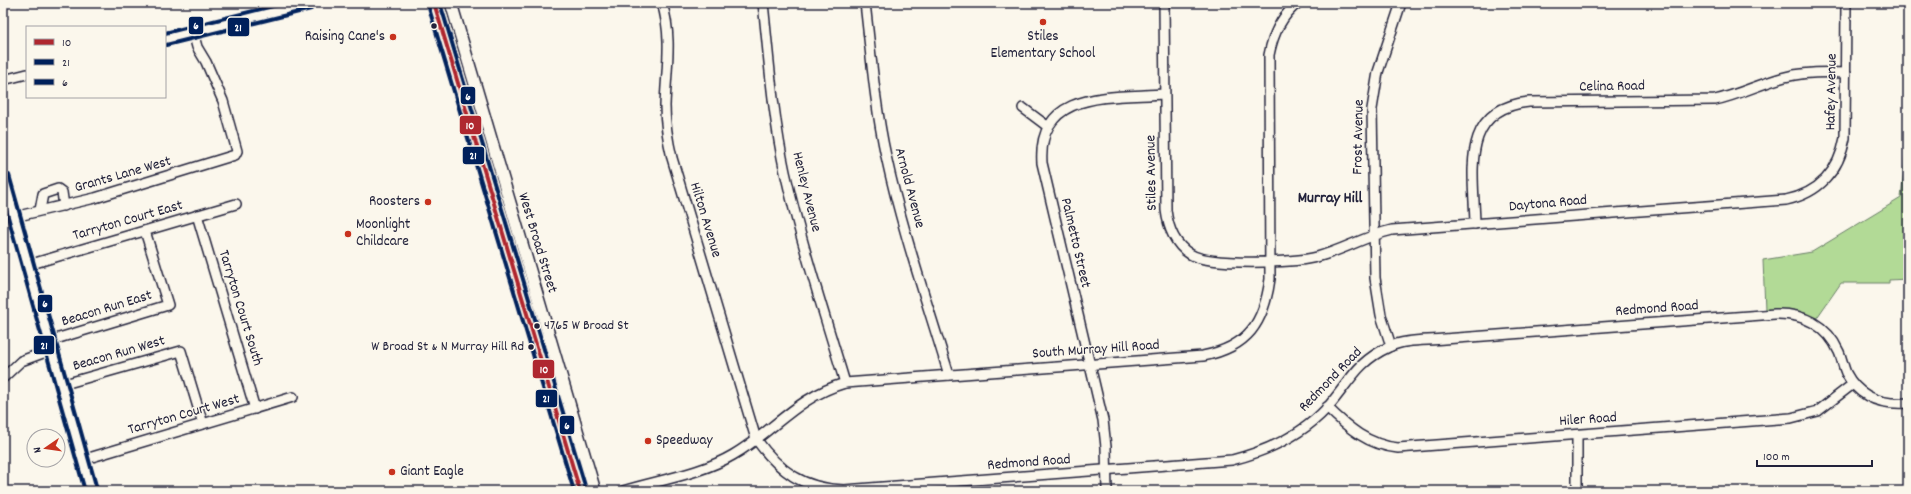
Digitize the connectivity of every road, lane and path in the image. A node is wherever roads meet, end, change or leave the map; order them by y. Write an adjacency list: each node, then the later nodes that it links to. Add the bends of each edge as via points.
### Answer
1 (310, 3): 11 (street)
2 (434, 3): 19 (main road, West Broad Street)
3 (451, 3): 29 (main road, West Broad Street)
4 (662, 3): 50 (street, Hilton Avenue, via 669,43 665,108 672,158)
5 (763, 3): 41 (street, Henley Avenue, via 785,172)
6 (865, 3): 39 (street, Arnold Avenue, via 879,122 893,188)
7 (1164, 3): 16 (street, Stiles Avenue)
8 (1298, 3): 33 (street, South Murray Hill Road, via 1291,8 1276,30 1269,55)
9 (1401, 3): 32 (street, Frost Avenue, via 1374,91)
10 (1846, 3): 13 (street, Hafey Avenue)
11 (193, 32): 12 (street); 24 (street, Grants Lane West, via 197,47 223,101 237,153 208,164)
12 (166, 39)
13 (1846, 72): 21 (street, Hafey Avenue, via 1845,138 1840,159); 28 (street, Celina Road, via 1786,77 1737,95 1715,100 1533,101 1501,108 1480,130 1474,148)
14 (26, 74): 15 (street)
15 (3, 80)
16 (1164, 94): 18 (street, via 1076,103 1056,115); 33 (street, Stiles Avenue, via 1167,215 1171,231 1177,241 1191,255 1200,259)
17 (1023, 108): 18 (street)
18 (1047, 126): 38 (street, Palmetto Street, via 1042,139 1042,163)
19 (474, 137): 29 (main road, via 481,141 504,210); 30 (main road, West Broad Street)
20 (3, 177): 22 (street)
21 (1828, 178): 28 (street, Daytona Road, via 1809,192 1786,200)
22 (5, 189): 27 (street)
23 (236, 204): 26 (street, Tarryton Court East)
24 (64, 206): 25 (street, Grants Lane West); 25 (street, via 62,192 58,189 43,194)
25 (40, 210): 27 (street, Grants Lane West)
26 (197, 215): 31 (street, Tarryton Court East); 47 (street, Tarryton Court South)
27 (14, 217): 34 (street)
28 (1475, 224): 32 (street, Daytona Road, via 1392,230)
29 (517, 226): 35 (main road, West Broad Street)
30 (501, 228): 35 (main road, via 511,236 525,279 532,293); 54 (main road, West Broad Street)
31 (145, 231): 34 (street, Tarryton Court East); 36 (street, Beacon Run East, via 168,305)
32 (1374, 234): 33 (street, Daytona Road, via 1316,257); 37 (street, Frost Avenue, via 1377,297 1380,315)
33 (1269, 261): 38 (street, South Murray Hill Road, via 1269,289 1262,315 1252,331 1238,343 1203,356)
34 (28, 265): 36 (street)
35 (538, 298): 55 (main road, West Broad Street)
36 (50, 346): 40 (street, via 21,361); 43 (street)
37 (1391, 346): 42 (street, Redmond Road, via 1444,339 1784,314 1807,319 1827,333 1836,346); 46 (street, Redmond Road, via 1364,362)
38 (1090, 364): 39 (street, South Murray Hill Road); 52 (street, Palmetto Street, via 1105,433)
39 (949, 375): 41 (street, South Murray Hill Road)
40 (3, 378)
41 (845, 383): 50 (street, South Murray Hill Road, via 809,398)
42 (1853, 384): 45 (street, Redmond Road, via 1877,401); 49 (street, Hiler Road, via 1818,410 1792,418)
43 (61, 385): 48 (street, Beacon Run West, via 181,351); 51 (street)
44 (293, 398): 47 (street, Tarryton Court West)
45 (1908, 402)
46 (1327, 407): 49 (street, Hiler Road, via 1347,427 1384,447); 52 (street, Redmond Road, via 1289,438 1247,456 1209,463)
47 (255, 409): 48 (street, Tarryton Court West)
48 (202, 424): 51 (street, Tarryton Court West)
49 (1577, 435): 58 (street)
50 (756, 439): 52 (street, Redmond Road, via 773,462 793,476 810,485 834,490); 56 (street, South Murray Hill Road, via 715,464)
51 (82, 460): 53 (street)
52 (1107, 470): 57 (street, Palmetto Street)
53 (91, 491)
54 (580, 491)
55 (595, 491)
56 (623, 491)
57 (1107, 491)
58 (1577, 491)

